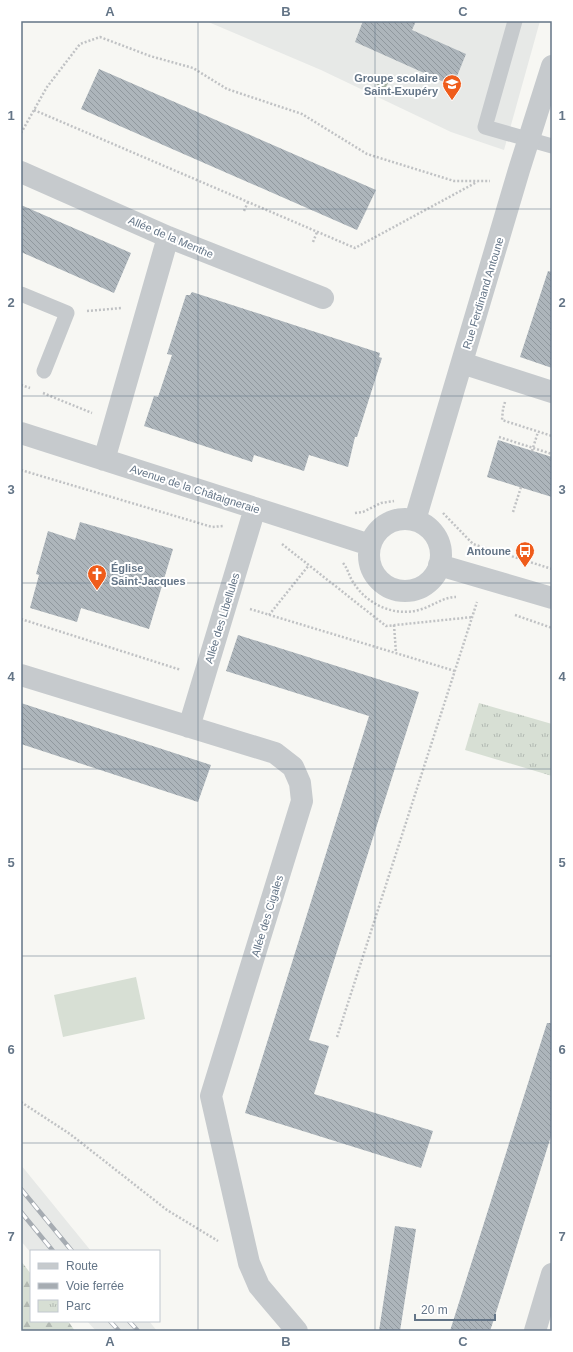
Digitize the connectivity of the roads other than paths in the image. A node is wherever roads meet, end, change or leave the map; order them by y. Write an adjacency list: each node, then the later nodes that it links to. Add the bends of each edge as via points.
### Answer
1 (515, 21): 3 (lane, via 484,127)
2 (552, 66): 3 (street, Rue Ferdinand Antoune)
3 (529, 140): 4 (lane); 9 (street, Rue Ferdinand Antoune)
4 (552, 146)
5 (21, 172): 6 (street, Allée de la Menthe)
6 (168, 237): 8 (street, Allée de la Menthe); 13 (street)
7 (21, 294): 10 (lane, via 68,313)
8 (323, 298)
9 (462, 363): 11 (street); 15 (street, Rue Ferdinand Antoune)
10 (44, 371)
11 (552, 392)
12 (21, 433): 13 (street, Avenue de la Châtaigneraie)
13 (104, 460): 14 (street, Avenue de la Châtaigneraie)
14 (255, 508): 16 (street, Avenue de la Châtaigneraie); 20 (street, Allée des Libellules)
15 (415, 520): 16 (street, via 406,518 387,523 374,536); 17 (street, via 431,530 436,538 440,546)
16 (370, 545): 17 (street, via 371,567 376,577 395,589 412,590 427,583)
17 (440, 565): 18 (street)
18 (552, 598)
19 (21, 675): 20 (street, Allée des Cigales)
20 (189, 727): 22 (street, Allée des Cigales, via 275,753 293,767 300,784 302,801 211,1096 249,1263 259,1286)
21 (552, 1274): 23 (street)
22 (297, 1331)
23 (534, 1331)

